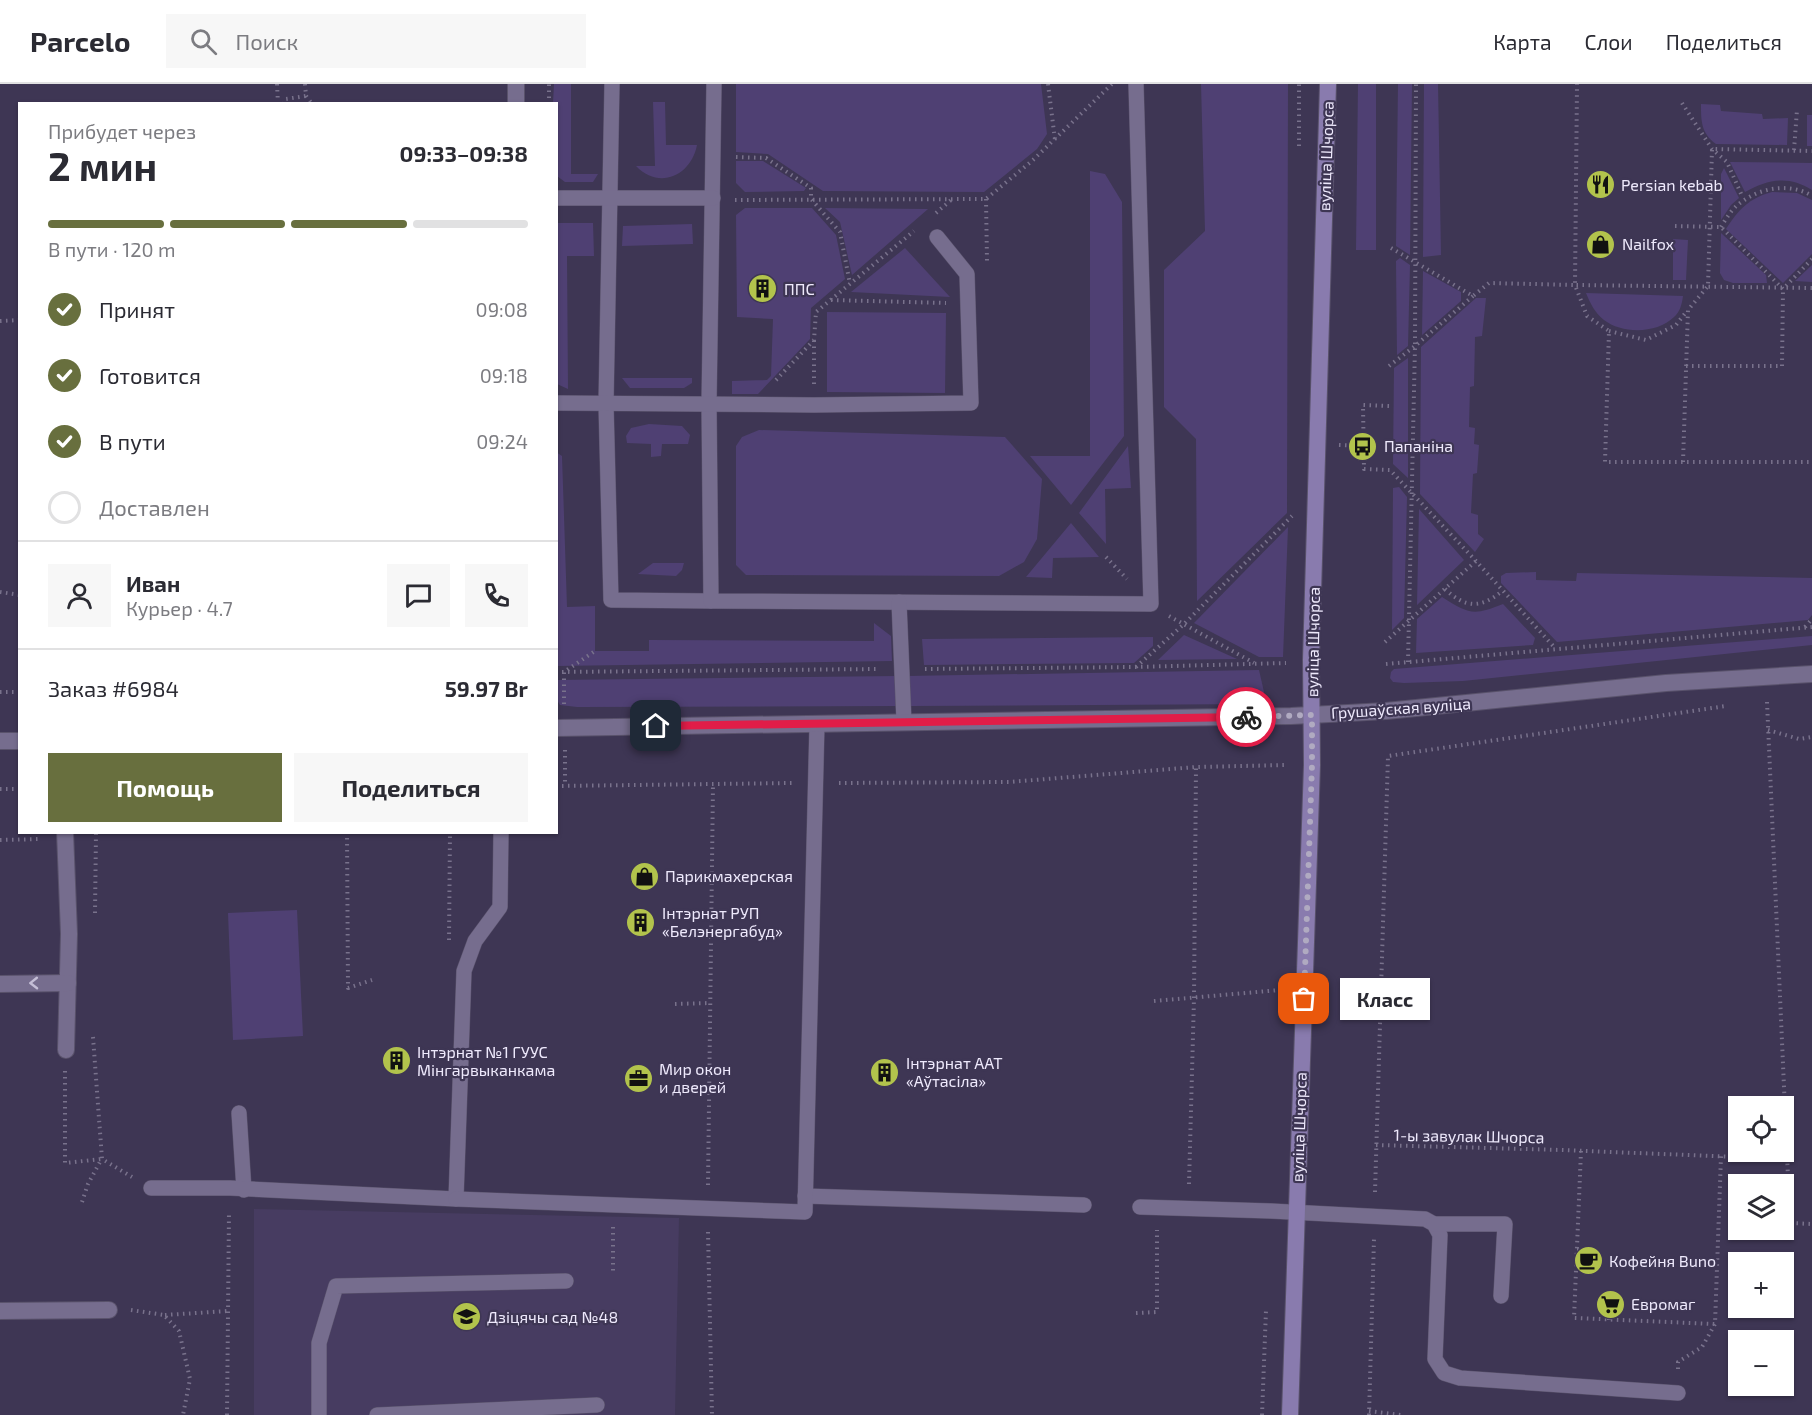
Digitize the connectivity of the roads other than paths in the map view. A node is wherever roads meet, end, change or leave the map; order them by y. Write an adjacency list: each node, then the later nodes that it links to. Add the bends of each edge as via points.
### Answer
1 (516, 84): 6 (street)
2 (612, 84): 8 (lane)
3 (714, 84): 9 (lane)
4 (1136, 84): 15 (lane, via 1151,604)
5 (1328, 84): 17 (main road, вуліца Шчорса)
6 (516, 102)
7 (558, 198): 8 (lane)
8 (610, 198): 9 (lane); 12 (lane)
9 (713, 198): 13 (lane)
10 (938, 237): 13 (lane, via 967,274 971,403)
11 (558, 403): 12 (lane)
12 (606, 404): 13 (lane); 14 (lane, via 611,600)
13 (709, 404): 14 (lane)
14 (711, 601): 15 (lane)
15 (899, 602): 18 (lane)
16 (1812, 674): 17 (street, Грушаўская вуліца)
17 (1312, 715): 18 (street, Грушаўская вуліца); 35 (main road, вуліца Шчорса)
18 (904, 722): 19 (street, Грушаўская вуліца)
19 (817, 724): 20 (street, Грушаўская вуліца); 31 (lane)
20 (558, 728)
21 (0, 741): 22 (street)
22 (18, 741)
23 (65, 834): 25 (street)
24 (501, 834): 32 (lane, via 500,907 476,941 464,971)
25 (68, 983): 26 (street, one-way to 26); 27 (street)
26 (0, 984)
27 (66, 1050)
28 (239, 1113): 30 (lane)
29 (151, 1188): 30 (lane)
30 (244, 1190): 32 (lane)
31 (805, 1196): 32 (lane, via 805,1212); 33 (lane)
32 (456, 1199)
33 (1084, 1205)
34 (1140, 1207): 35 (lane)
35 (1297, 1212): 36 (lane, via 1425,1219); 45 (main road, вуліца Шчорса)
36 (1434, 1224): 38 (lane, via 1505,1224); 41 (lane, via 1440,1235 1434,1359 1444,1373 1460,1378)
37 (566, 1281): 43 (lane, via 336,1286 319,1342)
38 (1501, 1296)
39 (110, 1310): 40 (street)
40 (0, 1311)
41 (1678, 1393)
42 (597, 1405): 44 (lane)
43 (319, 1415)
44 (377, 1415)
45 (1290, 1415)

